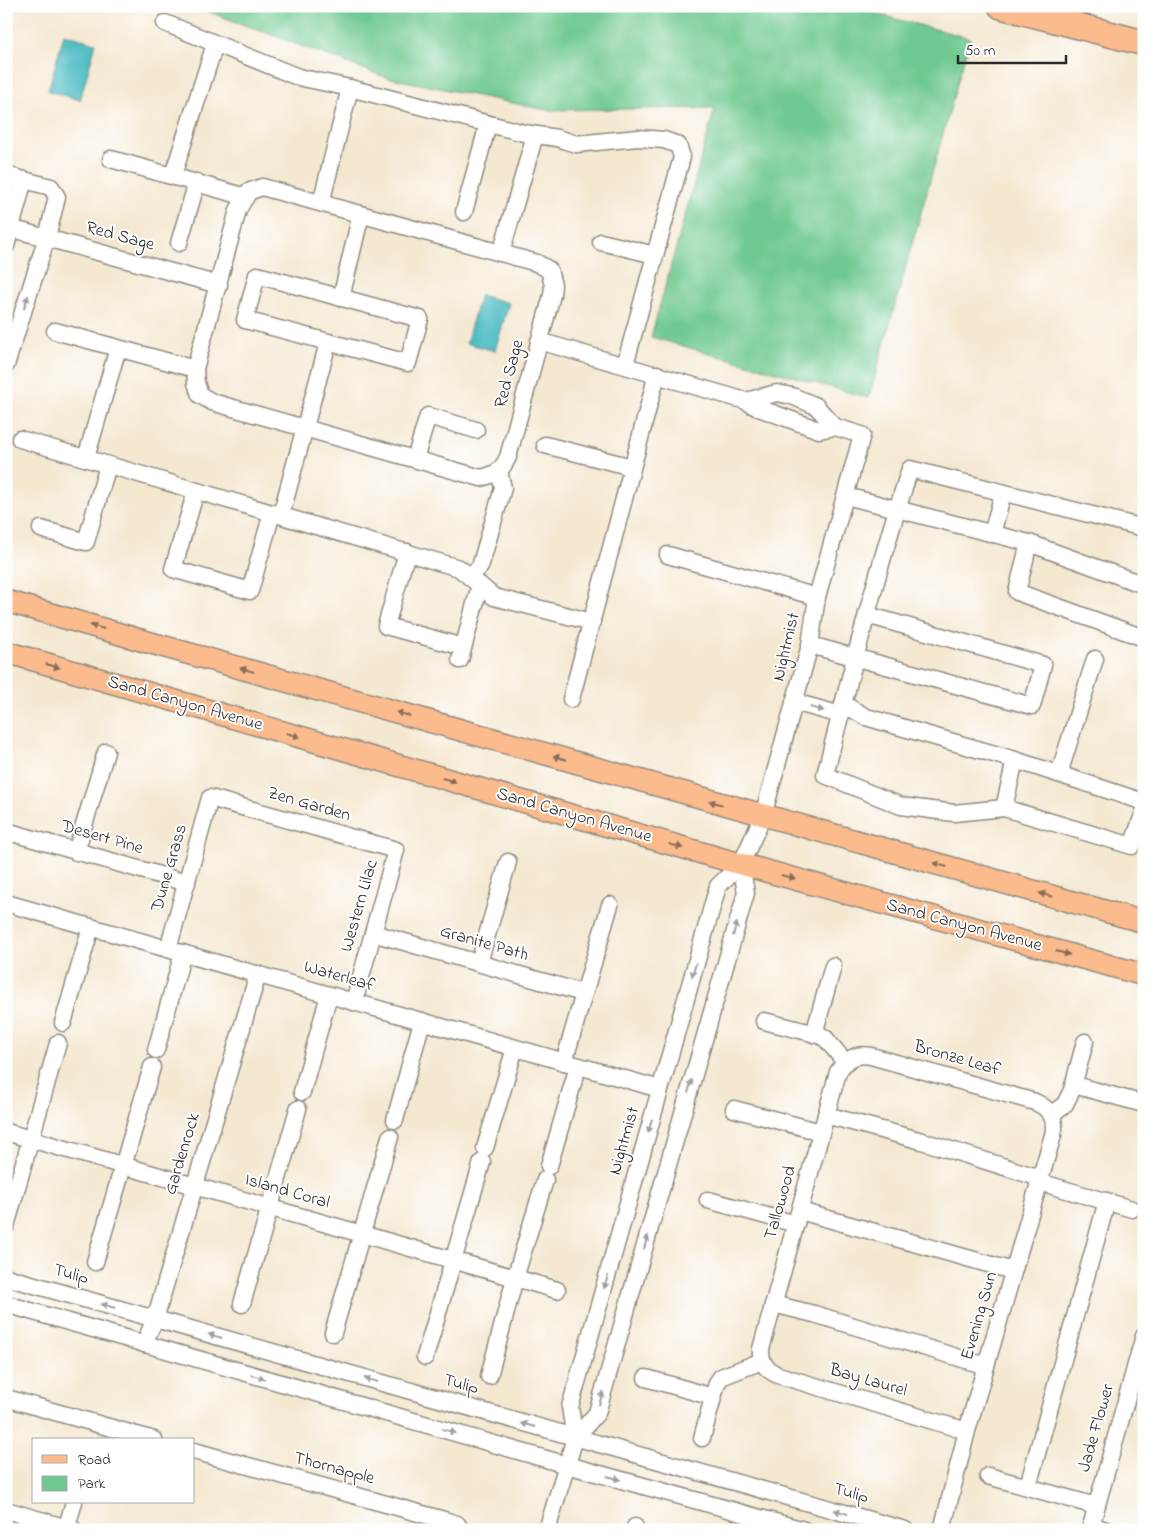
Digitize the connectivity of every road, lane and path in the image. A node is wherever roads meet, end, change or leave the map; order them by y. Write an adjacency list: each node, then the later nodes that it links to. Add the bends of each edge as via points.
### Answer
1 (1001, 6): 3 (highway)
2 (165, 23): 4 (street)
3 (1144, 43)
4 (214, 44): 5 (street, via 298,77); 10 (street)
5 (350, 88): 6 (street); 14 (street)
6 (488, 124): 7 (street); 15 (street)
7 (535, 135): 22 (street); 23 (street, via 576,144 638,138 664,140 678,145 682,157)
8 (111, 158): 10 (street)
9 (6, 174): 11 (street)
10 (173, 175): 12 (street)
11 (24, 180): 17 (street); 18 (street, via 51,187 57,197)
12 (197, 182): 13 (street); 20 (street)
13 (246, 197): 14 (street, Red Sage, via 248,192 262,187); 24 (street, via 238,210)
14 (321, 203): 16 (street, Red Sage)
15 (464, 212)
16 (361, 214): 22 (street, Red Sage); 25 (street)
17 (9, 228): 18 (street, Red Sage); 21 (street)
18 (46, 237): 24 (street, Red Sage); 30 (street, one-way to 18)
19 (601, 242): 23 (street)
20 (179, 243)
21 (6, 246)
22 (501, 254): 27 (street, Red Sage, via 549,270 553,285)
23 (655, 256): 31 (street)
24 (219, 285): 32 (street)
25 (341, 298): 28 (street, via 420,319 408,363); 28 (street, via 257,275 244,320)
26 (55, 331): 29 (street)
27 (539, 341): 31 (street); 44 (street, Red Sage, via 508,457)
28 (328, 343): 36 (street)
29 (118, 348): 32 (street); 40 (street)
30 (6, 365)
31 (625, 365): 33 (street)
32 (195, 369): 36 (street, via 200,395 212,402)
33 (657, 374): 34 (street); 43 (street)
34 (746, 401): 35 (street, via 818,430); 35 (street, via 777,393 792,396 816,406)
35 (835, 427): 47 (street, Nightmist, via 862,435)
36 (304, 428): 41 (street); 49 (street)
37 (476, 430): 41 (street, via 428,416)
38 (20, 439): 40 (street)
39 (545, 445): 43 (street)
40 (86, 458): 42 (street)
41 (415, 459): 44 (street, via 481,478)
42 (108, 465): 45 (street); 51 (street, via 86,542)
43 (632, 467): 61 (street)
44 (499, 471): 56 (street, via 503,488)
45 (196, 491): 49 (street); 49 (street, via 173,569 250,591)
46 (1004, 492): 48 (street, via 910,469); 50 (street); 52 (street)
47 (846, 496): 48 (street); 58 (street, Nightmist)
48 (897, 509): 52 (street); 60 (street)
49 (277, 514): 54 (street)
50 (1144, 528)
51 (41, 530)
52 (992, 534): 53 (street)
53 (1029, 543): 57 (street); 62 (street, via 1017,592)
54 (407, 552): 56 (street, via 459,568); 56 (street, via 386,626 461,654)
55 (668, 555): 58 (street)
56 (475, 581): 61 (street, via 494,597)
57 (1144, 585)
58 (817, 597): 63 (street, Nightmist)
59 (6, 601): 77 (main road, one-way to 59)
60 (867, 615): 65 (street); 65 (street, via 1043,666 1032,706)
61 (592, 622): 67 (street)
62 (1144, 638)
63 (810, 645): 65 (street); 68 (street, Nightmist)
64 (6, 652): 82 (main road, Sand Canyon Avenue, one-way to 82)
65 (855, 657): 69 (street)
66 (1095, 658): 72 (street)
67 (571, 699)
68 (794, 702): 69 (street, one-way to 69); 77 (street, Nightmist)
69 (842, 710): 71 (street); 75 (street, via 825,775 901,806 954,813)
70 (106, 752): 80 (street)
71 (1015, 760): 72 (street); 75 (street)
72 (1058, 774): 74 (street)
73 (210, 798): 79 (street, Zen Garden); 83 (street, Dune Grass)
74 (1144, 802)
75 (1004, 808): 76 (street, via 1132,846)
76 (1144, 812)
77 (763, 816): 82 (street, Nightmist); 86 (main road, one-way to 77)
78 (6, 831): 80 (street, Desert Pine)
79 (396, 850): 88 (street, Western Lilac)
80 (76, 852): 83 (street, Desert Pine)
81 (508, 862): 90 (street)
82 (741, 864): 93 (main road, Sand Canyon Avenue, one-way to 93); 109 (street, Nightmist, one-way to 109, via 718,886); 154 (street, Nightmist, one-way to 82, via 597,1413 746,893)
83 (187, 883): 89 (street, Dune Grass)
84 (6, 903): 87 (street, Waterleaf)
85 (610, 905): 94 (street)
86 (1144, 922)
87 (91, 927): 89 (street, Waterleaf); 99 (street)
88 (373, 934): 90 (street, Granite Path); 96 (street, Western Lilac)
89 (176, 951): 92 (street, Waterleaf); 104 (street, Dune Grass)
90 (479, 963): 94 (street, Granite Path)
91 (833, 966): 100 (street)
92 (258, 974): 95 (street, Waterleaf); 123 (street, Gardenrock)
93 (1144, 975)
94 (583, 993): 106 (street)
95 (329, 995): 96 (street, Waterleaf); 110 (street)
96 (354, 1002): 98 (street, Waterleaf)
97 (764, 1020): 100 (street)
98 (422, 1021): 103 (street, Waterleaf); 116 (street)
99 (63, 1023)
100 (814, 1034): 105 (street, via 826,1039)
101 (1085, 1042): 108 (street)
102 (58, 1043): 120 (street)
103 (515, 1048): 106 (street, Waterleaf); 131 (street)
104 (156, 1050)
105 (847, 1061): 114 (street, Bronze Leaf, via 856,1056 871,1056 1035,1102); 115 (street, Tallowood, via 838,1072)
106 (571, 1064): 109 (street, Waterleaf); 135 (street, via 547,1173)
107 (152, 1067): 121 (street)
108 (1074, 1085): 111 (street); 114 (street, via 1065,1104)
109 (660, 1089): 154 (street, Nightmist, one-way to 154, via 570,1407)
110 (302, 1092)
111 (1144, 1104)
112 (298, 1109): 126 (street)
113 (734, 1109): 118 (street)
114 (1052, 1114): 122 (street, Evening Sun, via 1054,1130)
115 (826, 1115): 118 (street, Tallowood); 122 (street, via 922,1141)
116 (395, 1120)
117 (6, 1132): 120 (street, Island Coral)
118 (821, 1132): 128 (street, Tallowood)
119 (390, 1137): 130 (street)
120 (30, 1139): 121 (street, Island Coral); 129 (street)
121 (122, 1166): 123 (street, Island Coral); 132 (street)
122 (1040, 1180): 125 (street); 133 (street, Evening Sun)
123 (194, 1186): 126 (street, Island Coral); 140 (street, Gardenrock)
124 (708, 1200): 128 (street)
125 (1107, 1202): 127 (street); 159 (street)
126 (269, 1208): 130 (street, Island Coral); 138 (street)
127 (1132, 1209)
128 (798, 1217): 133 (street); 139 (street, Tallowood)
129 (6, 1226)
130 (362, 1234): 131 (street, Island Coral); 141 (street)
131 (454, 1260): 135 (street, Island Coral); 144 (street)
132 (95, 1262)
133 (1013, 1271): 146 (street, Evening Sun)
134 (6, 1277): 140 (street, Tulip, one-way to 134)
135 (516, 1278): 136 (street, Island Coral); 147 (street)
136 (557, 1290)
137 (6, 1304): 143 (street)
138 (242, 1304)
139 (773, 1304): 145 (street, Tallowood, via 761,1348); 146 (street)
140 (155, 1319): 143 (street, Gardenrock); 154 (street, Tulip, one-way to 140)
141 (333, 1333)
142 (1143, 1338): 161 (street, Jade Flower)
143 (144, 1344): 157 (street, one-way to 157)
144 (425, 1357)
145 (762, 1361): 149 (street, via 721,1377); 151 (street, Bay Laurel, via 778,1376)
146 (986, 1366): 151 (street, Evening Sun)
147 (489, 1376)
148 (646, 1378): 149 (street)
149 (713, 1397): 155 (street)
150 (6, 1398): 152 (street)
151 (967, 1431): 169 (street, Evening Sun)
152 (94, 1432): 153 (street)
153 (139, 1438)
154 (575, 1438): 157 (street, Nightmist); 168 (street, Tulip, one-way to 154)
155 (702, 1438)
156 (195, 1451): 165 (street, Thornapple, via 444,1520 457,1524)
157 (567, 1465): 166 (street, Nightmist); 167 (street, one-way to 167)
158 (988, 1476): 159 (street)
159 (1028, 1486): 161 (street)
160 (74, 1504): 164 (street)
161 (1096, 1506): 163 (street, Jade Flower)
162 (6, 1510): 164 (street)
163 (1096, 1528)
164 (69, 1529)
165 (461, 1530)
166 (547, 1530)
167 (804, 1530)
168 (905, 1530)
169 (942, 1530)

